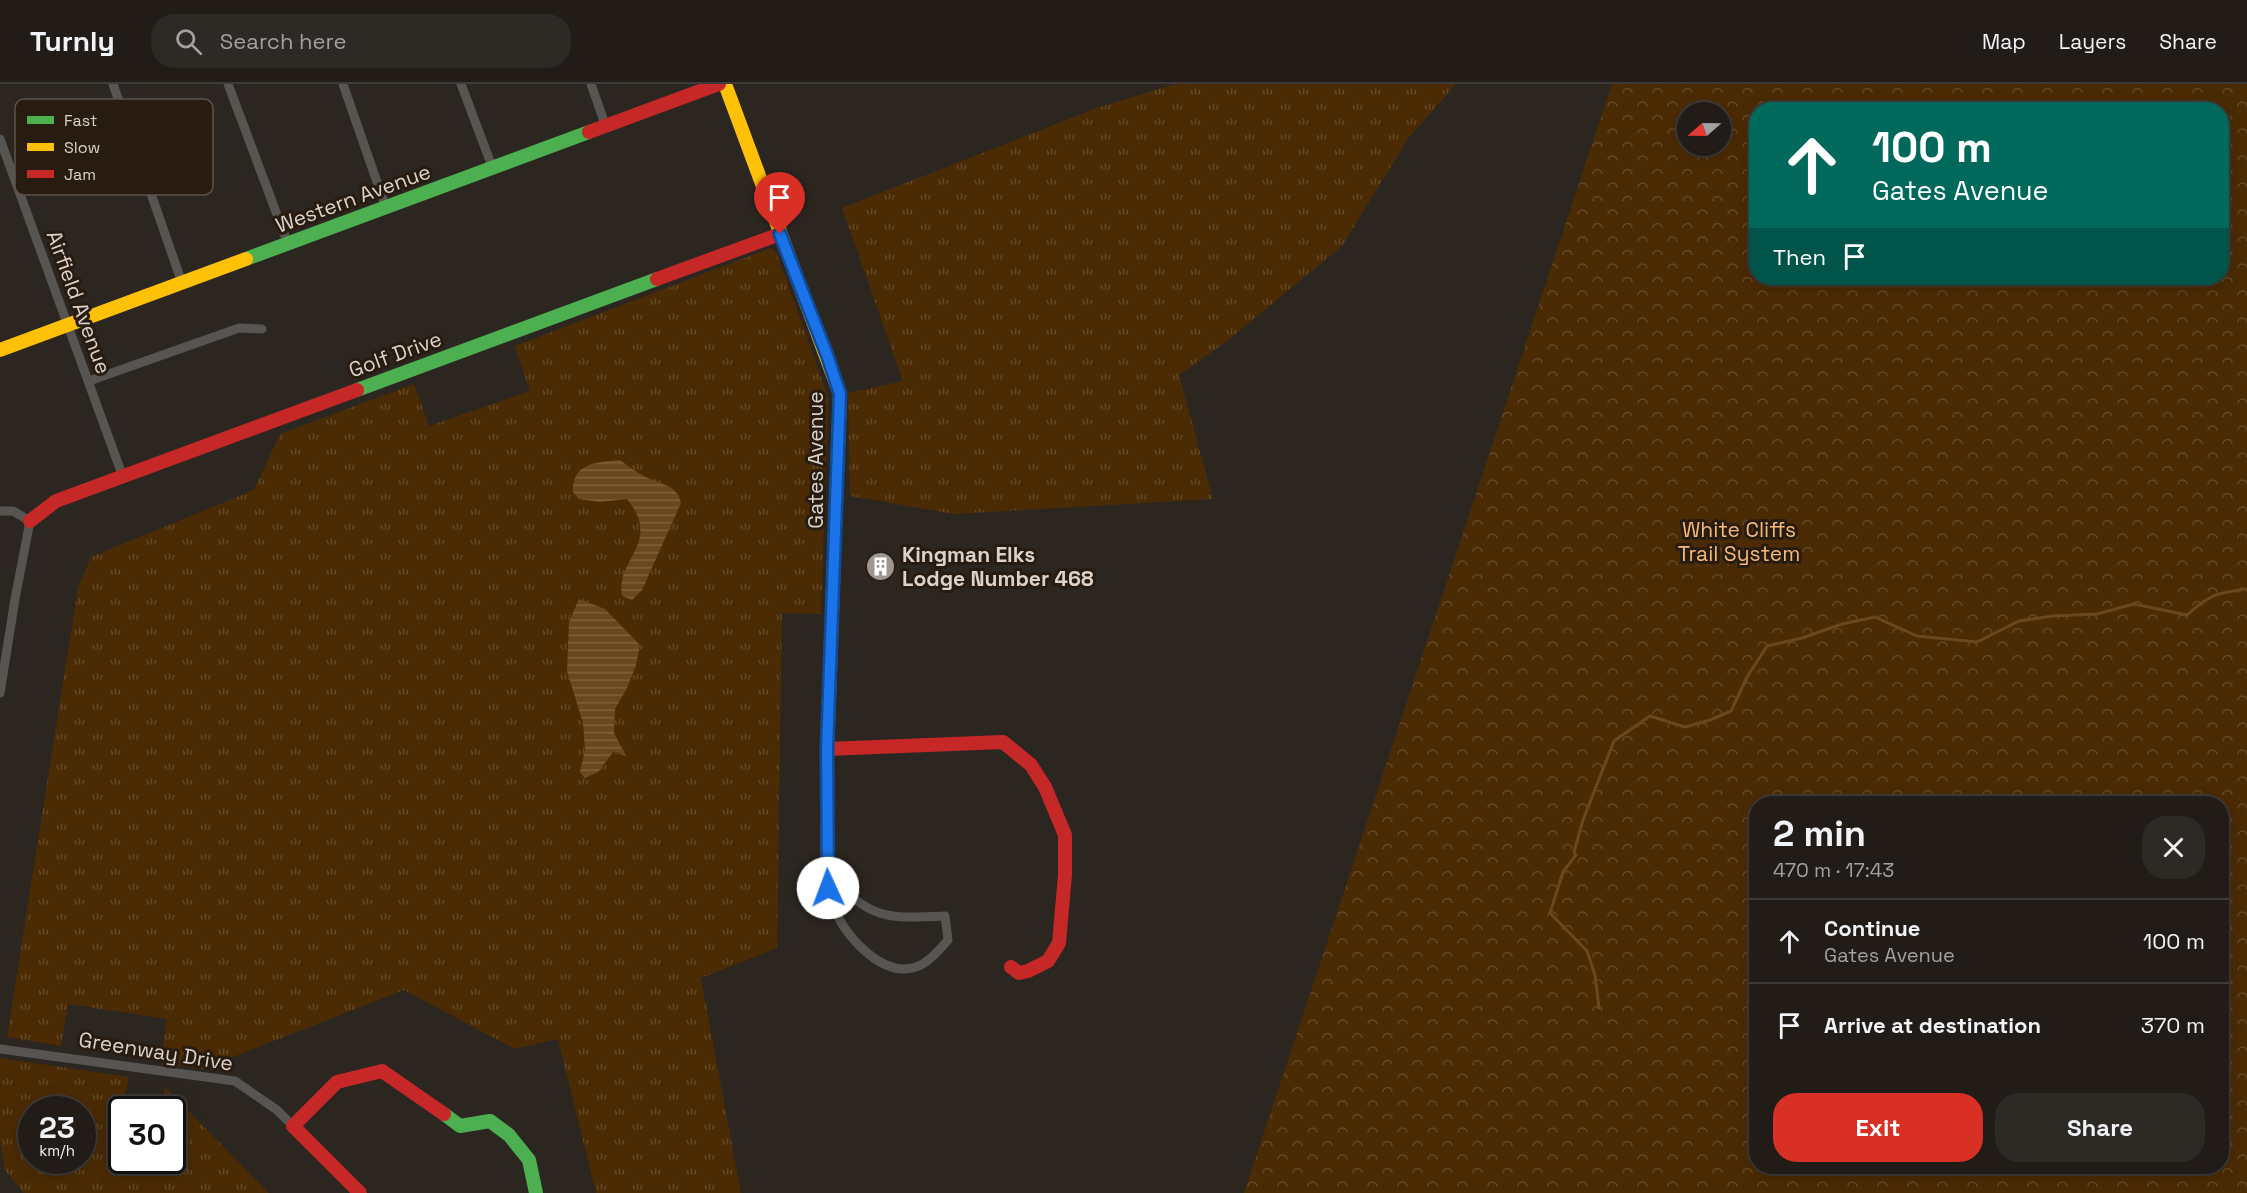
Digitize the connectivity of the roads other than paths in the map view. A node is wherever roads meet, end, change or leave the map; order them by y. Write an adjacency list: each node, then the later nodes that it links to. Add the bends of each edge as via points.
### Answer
1 (113, 84): 8 (street)
2 (228, 84): 17 (street)
3 (343, 84): 15 (street)
4 (461, 84): 11 (street)
5 (591, 84): 9 (street)
6 (719, 84): 9 (street, Western Avenue)
7 (725, 84): 16 (street, Gates Avenue)
8 (118, 99)
9 (606, 127): 11 (street, Western Avenue)
10 (0, 139): 12 (street, Airfield Avenue)
11 (493, 169): 15 (street, Western Avenue)
12 (15, 181)
13 (20, 195): 19 (street, Airfield Avenue)
14 (151, 195): 18 (street)
15 (387, 208): 17 (street, Western Avenue)
16 (780, 234): 23 (street, Golf Drive); 27 (street, Gates Avenue, via 840,394)
17 (288, 244): 18 (street, Western Avenue)
18 (182, 283): 19 (street, Western Avenue)
19 (67, 325): 21 (street, Western Avenue); 22 (street, Airfield Avenue)
20 (262, 329): 22 (street, via 239,328)
21 (0, 350)
22 (89, 381): 23 (street, Airfield Avenue)
23 (123, 477): 25 (street, Golf Drive, via 56,501)
24 (0, 512): 25 (street, via 13,511)
25 (30, 521): 26 (street)
26 (0, 693)
27 (827, 749): 28 (street, Gates Avenue); 29 (street, via 1003,742 1031,765 1065,835 1059,943 1048,962 1019,973)
28 (827, 874): 28 (street, via 864,907 881,915 945,916 948,940 917,967 900,970 882,964 852,936 838,916)
29 (1011, 967)
30 (0, 1049): 31 (street, Greenway Drive, via 235,1081)
31 (293, 1126): 32 (street, Greenway Drive); 33 (street, via 337,1082 382,1071 460,1126 490,1121 508,1135 530,1160)
32 (360, 1193)
33 (536, 1193)

